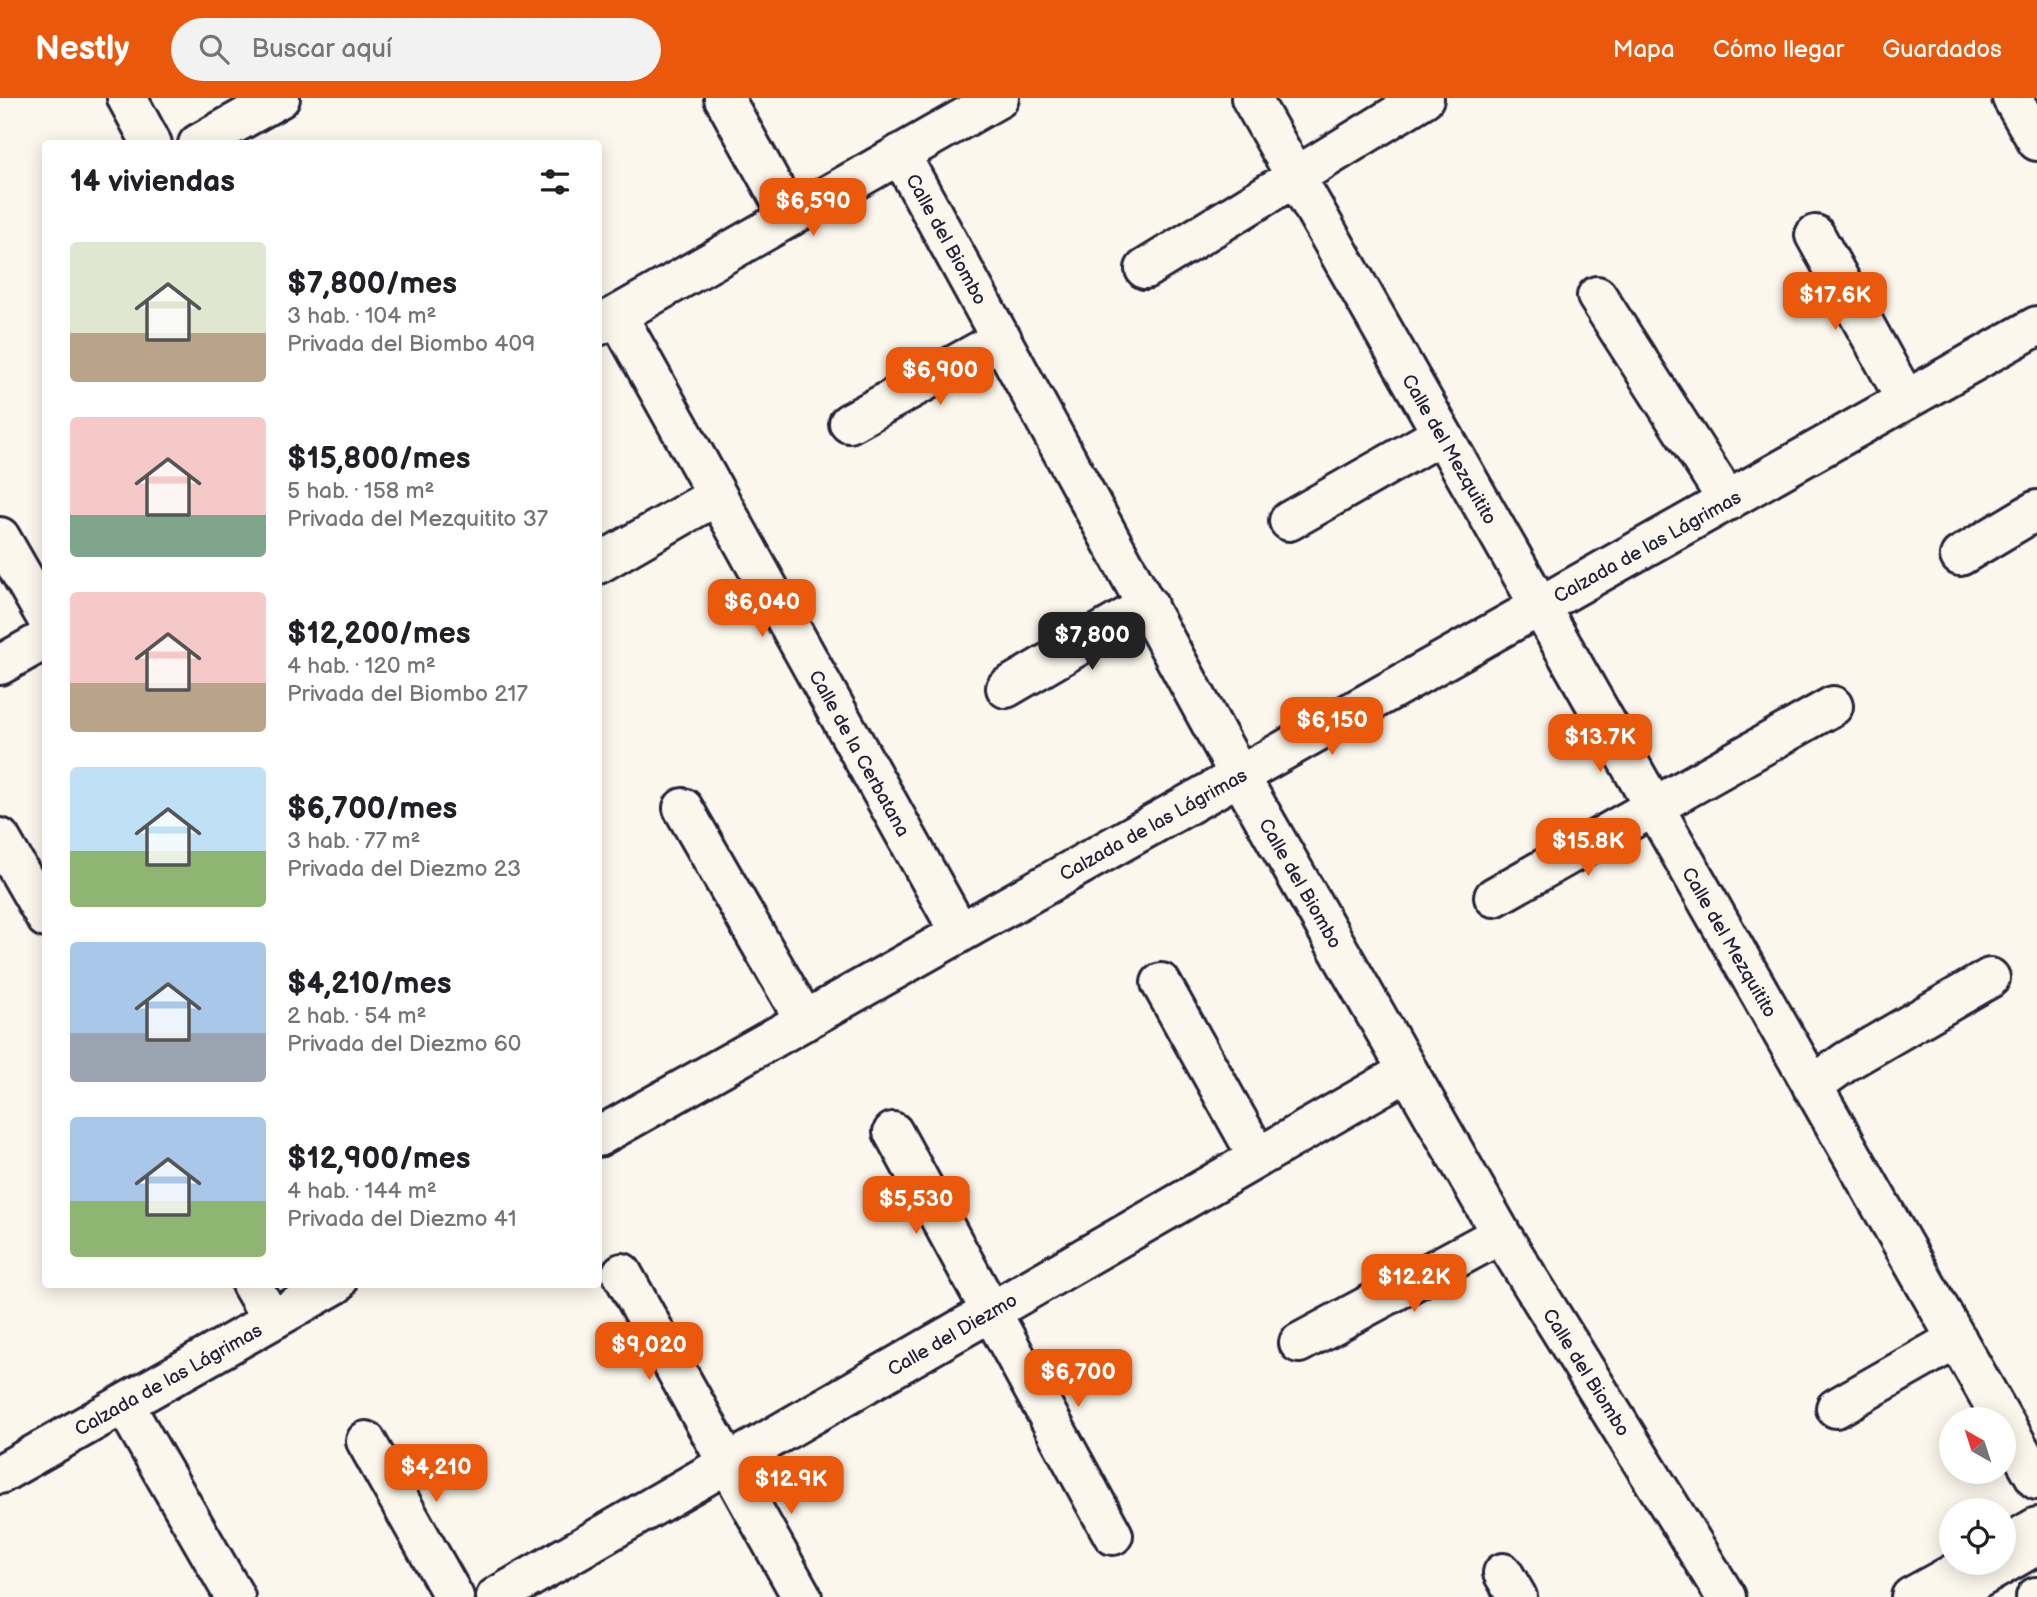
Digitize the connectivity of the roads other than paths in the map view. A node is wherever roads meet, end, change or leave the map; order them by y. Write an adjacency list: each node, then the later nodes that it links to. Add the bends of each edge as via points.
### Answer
1 (127, 98): 8 (street)
2 (280, 98): 9 (street)
3 (724, 98): 13 (street)
4 (999, 98): 11 (street)
5 (1251, 98): 12 (street, Calle del Mezquitito)
6 (1424, 98): 12 (street)
7 (2012, 98): 10 (street)
8 (150, 140)
9 (205, 140)
10 (2037, 141)
11 (900, 154): 13 (street); 19 (street, Calle del Biombo)
12 (1295, 176): 15 (street); 22 (street, Calle del Mezquitito)
13 (790, 217): 17 (street)
14 (1815, 235): 20 (street)
15 (1146, 268)
16 (1597, 296): 24 (street)
17 (608, 321): 23 (street, Calle de la Cerbatana)
18 (2037, 326): 20 (street, Calzada de las Lágrimas)
19 (1002, 339): 21 (street); 30 (street, Calle del Biombo)
20 (1906, 400): 24 (street, Calzada de las Lágrimas)
21 (849, 423)
22 (1441, 434): 26 (street); 31 (street, Calle del Mezquitito)
23 (716, 496): 29 (street); 43 (street, Calle de la Cerbatana)
24 (1728, 500): 31 (street, Calzada de las Lágrimas)
25 (2037, 510): 28 (street)
26 (1289, 521)
27 (0, 537): 32 (street)
28 (1960, 556)
29 (602, 562)
30 (1148, 605): 35 (street); 37 (street, Calle del Biombo)
31 (1539, 606): 37 (street, Calzada de las Lágrimas); 39 (street, Calle del Mezquitito)
32 (42, 610)
33 (42, 641): 34 (street)
34 (0, 665)
35 (1006, 688)
36 (1833, 706): 39 (street)
37 (1239, 775): 43 (street, Calzada de las Lágrimas); 47 (street, Calle del Biombo)
38 (683, 808): 46 (street)
39 (1654, 808): 41 (street); 48 (street, Calle del Mezquitito)
40 (0, 838): 42 (street)
41 (1494, 897)
42 (42, 911)
43 (960, 933): 46 (street, Calzada de las Lágrimas)
44 (1990, 978): 48 (street)
45 (1161, 983): 51 (street)
46 (805, 1021): 50 (street, Calzada de las Lágrimas)
47 (1408, 1071): 51 (street, Calle del Diezmo); 52 (street, Calle del Biombo)
48 (1812, 1086): 58 (street, Calle del Mezquitito)
49 (893, 1132): 56 (street)
50 (602, 1135)
51 (1258, 1157): 56 (street, Calle del Diezmo)
52 (1501, 1234): 59 (street); 78 (street, Calle del Biombo)
53 (622, 1273): 65 (street)
54 (253, 1288): 57 (street)
55 (329, 1288): 57 (street, Calzada de las Lágrimas)
56 (991, 1311): 65 (street, Calle del Diezmo); 69 (street)
57 (272, 1320): 60 (street, Calzada de las Lágrimas)
58 (1957, 1339): 61 (street, Calle del Mezquitito); 62 (street)
59 (1299, 1343)
60 (124, 1404): 66 (street, Calzada de las Lágrimas); 74 (street)
61 (1996, 1407)
62 (1836, 1408)
63 (366, 1441): 75 (street)
64 (2016, 1443): 67 (street, Calle del Mezquitito)
65 (728, 1463): 76 (street, Calle del Diezmo); 77 (street)
66 (1, 1472)
67 (2037, 1480)
68 (2037, 1527): 70 (street)
69 (1113, 1535)
70 (2016, 1539)
71 (2037, 1545): 80 (street)
72 (2037, 1574): 81 (street)
73 (1951, 1575): 79 (street)
74 (235, 1597)
75 (454, 1597)
76 (496, 1597)
77 (802, 1597)
78 (1726, 1597)
79 (1911, 1597)
80 (1947, 1597)
81 (1996, 1597)

